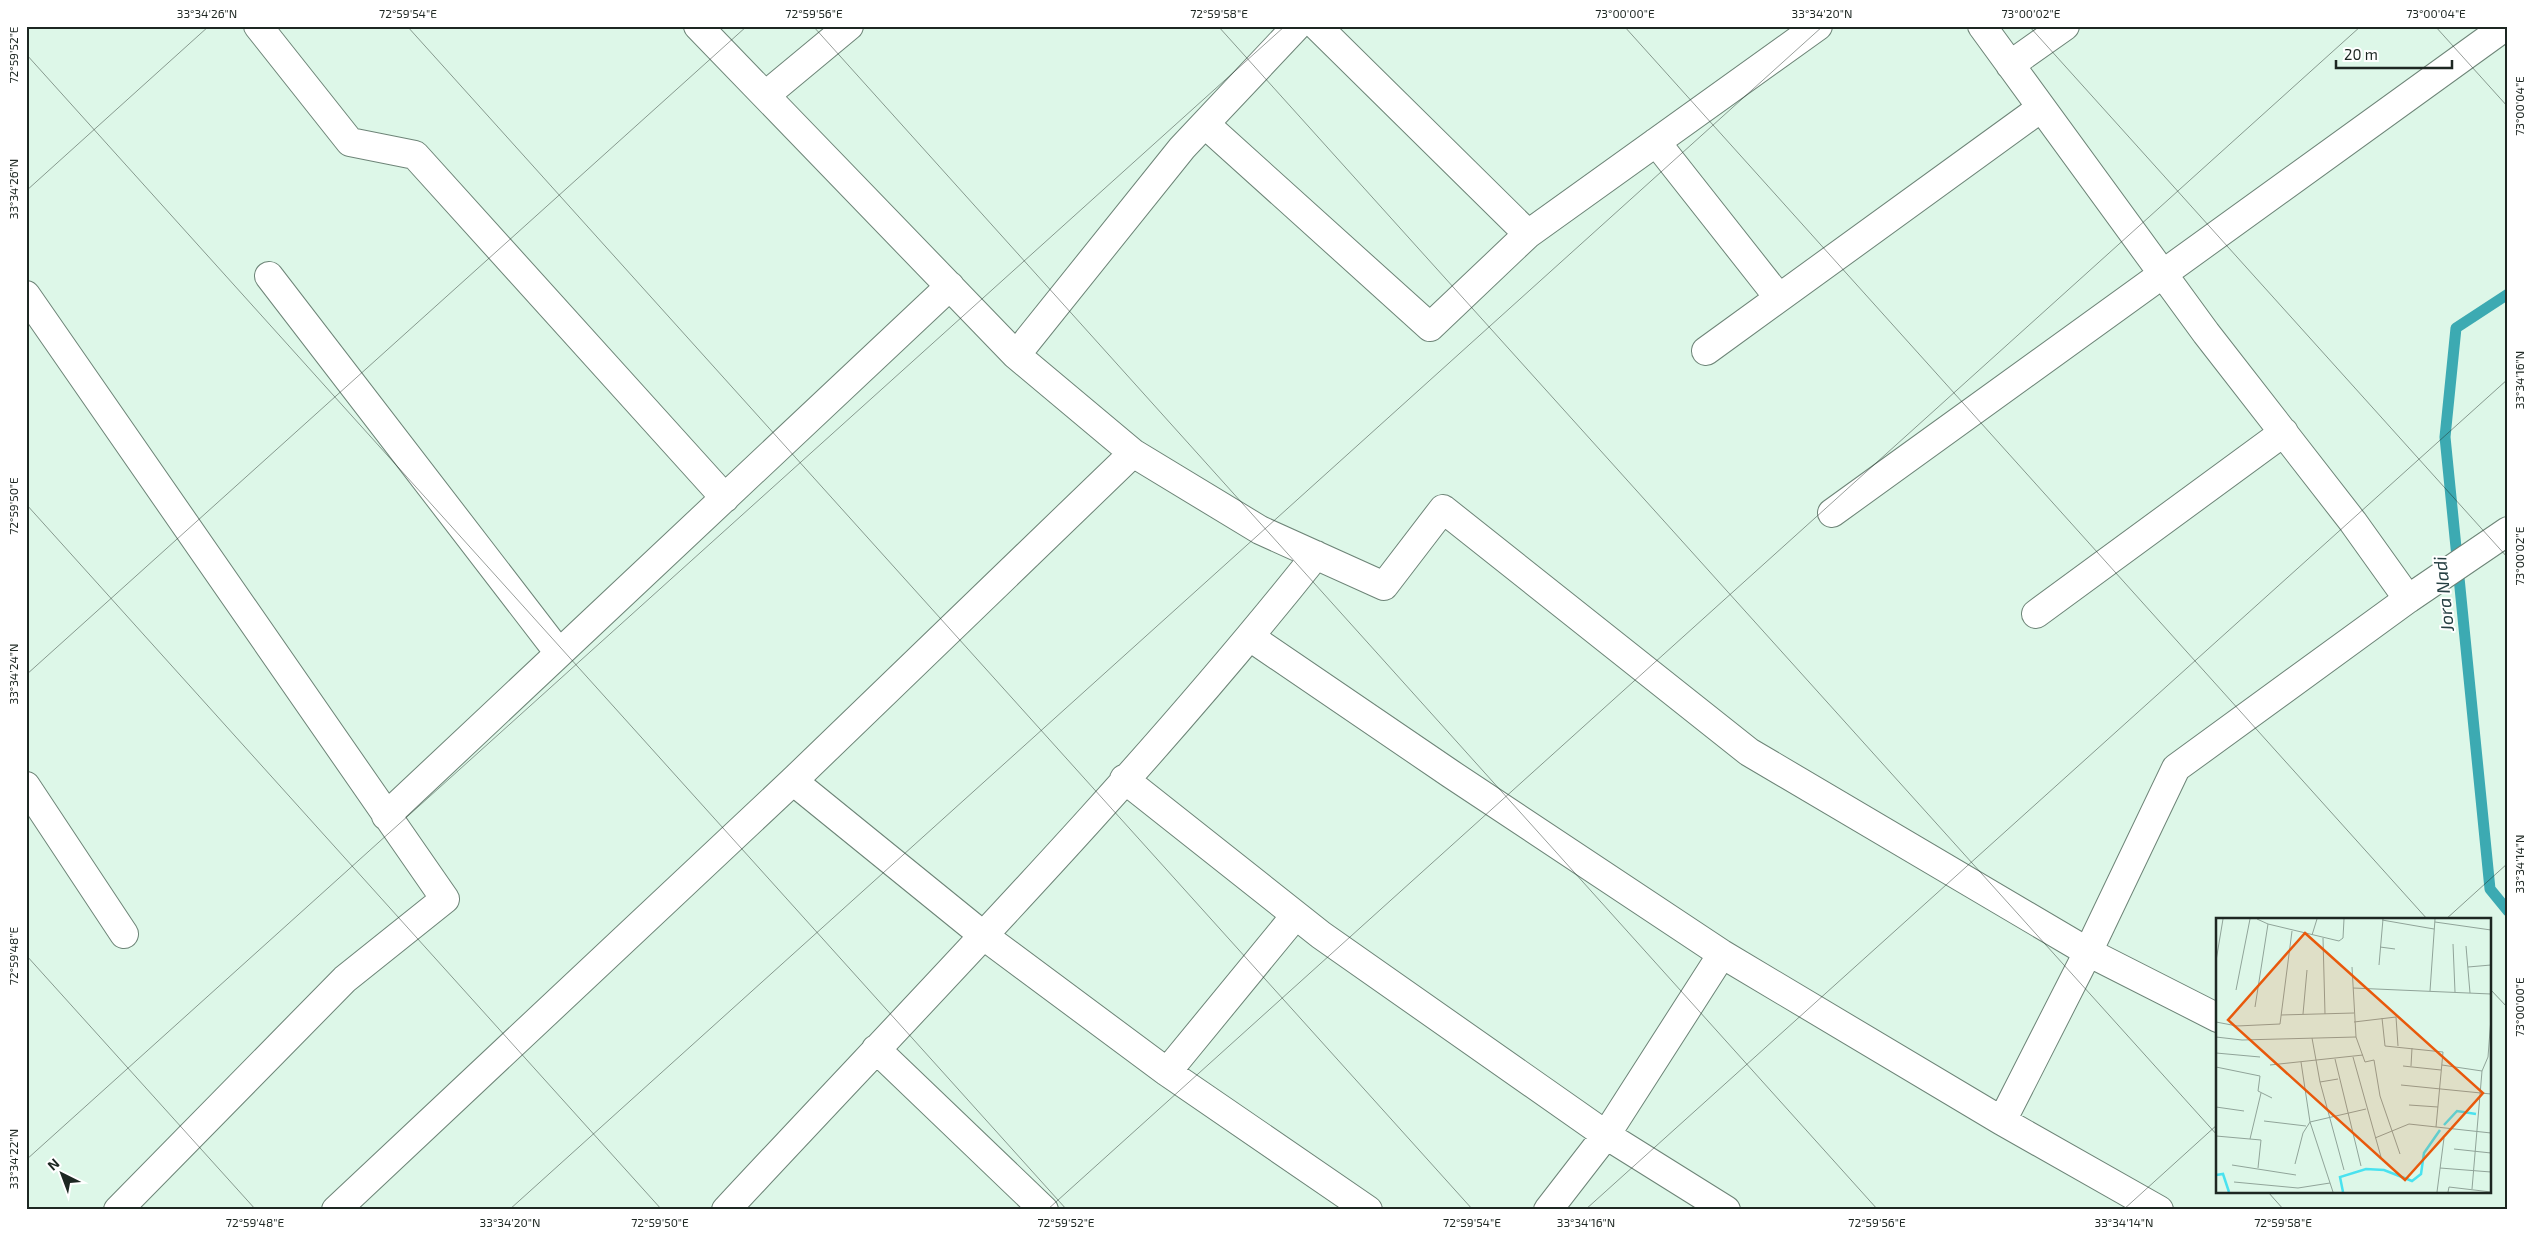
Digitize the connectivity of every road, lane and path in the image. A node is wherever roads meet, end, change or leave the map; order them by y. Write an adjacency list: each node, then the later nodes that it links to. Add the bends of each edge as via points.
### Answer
1 (258, 26): 25 (street, via 350,142 415,155)
2 (698, 26): 11 (street)
3 (849, 26): 11 (street)
4 (1297, 26): 13 (street)
5 (1316, 26): 15 (street)
6 (1818, 26): 14 (street)
7 (1982, 26): 10 (street)
8 (2065, 26): 10 (street)
9 (2506, 26): 16 (street)
10 (2010, 66): 12 (street)
11 (766, 95): 18 (street)
12 (2041, 108): 16 (street); 20 (street)
13 (1205, 124): 15 (street, via 1430,327); 22 (street, via 1182,148)
14 (1656, 142): 15 (street); 20 (street)
15 (1528, 234)
16 (2163, 274): 23 (street); 26 (street)
17 (269, 276): 32 (street)
18 (950, 286): 22 (street); 25 (street)
19 (26, 294): 36 (street)
20 (1779, 298): 21 (street)
21 (1706, 351)
22 (1016, 355): 24 (street)
23 (2284, 432): 29 (street); 30 (street)
24 (1133, 453): 28 (street, via 1260,530); 34 (street)
25 (725, 498): 32 (street)
26 (1832, 513)
27 (2508, 531): 29 (street)
28 (1316, 555): 31 (street); 40 (street, via 1384,586 1443,508 1749,752)
29 (2408, 599): 40 (street, via 2176,768)
30 (2036, 614)
31 (1250, 637): 33 (street); 41 (street)
32 (559, 654): 36 (street)
33 (1124, 779): 37 (street); 39 (street)
34 (793, 781): 39 (street); 48 (street)
35 (26, 786): 38 (street)
36 (386, 816): 47 (street, via 445,900 345,979)
37 (1295, 916): 44 (street); 46 (street)
38 (124, 934)
39 (984, 936): 43 (street); 44 (street)
40 (2088, 952): 42 (street); 45 (street)
41 (1722, 954): 45 (street); 46 (street)
42 (2216, 1017)
43 (876, 1049): 49 (street); 50 (street)
44 (1167, 1072): 51 (street)
45 (2002, 1121): 54 (street)
46 (1606, 1135): 52 (street); 53 (street)
47 (118, 1210)
48 (336, 1210)
49 (726, 1210)
50 (1044, 1210)
51 (1368, 1210)
52 (1548, 1210)
53 (1726, 1210)
54 (2159, 1210)

